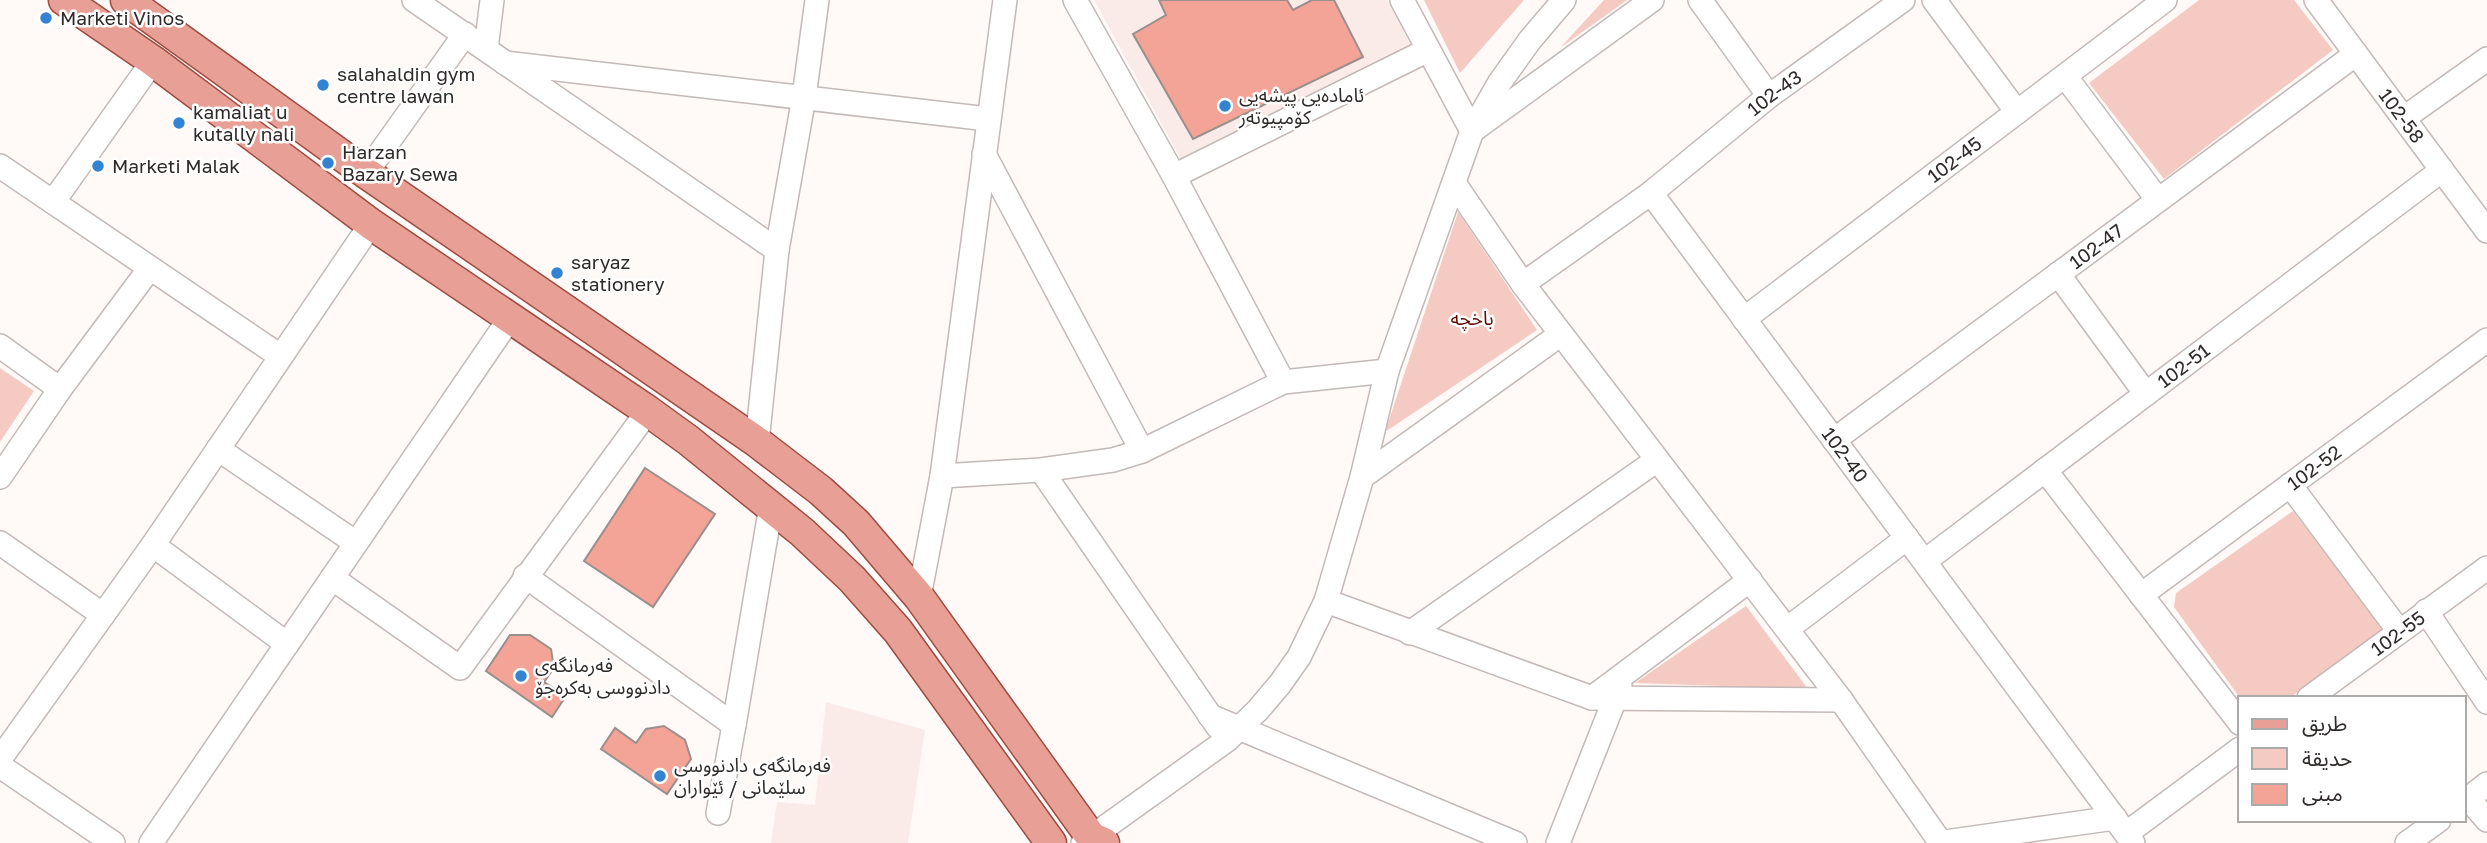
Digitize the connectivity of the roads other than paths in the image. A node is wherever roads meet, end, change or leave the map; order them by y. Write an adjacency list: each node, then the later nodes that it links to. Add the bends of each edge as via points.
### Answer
1 (64, 0): 21 (main road)
2 (414, 0): 16 (street)
3 (492, 0): 17 (street)
4 (817, 0): 25 (street)
5 (1075, 0): 34 (street)
6 (1402, 0): 18 (street)
7 (1564, 0): 29 (street, via 1500,82)
8 (1652, 0): 29 (street)
9 (1700, 0): 24 (street)
10 (1934, 0): 26 (street)
11 (2165, 0): 23 (street, 102-45)
12 (2316, 0): 19 (street, 102-58)
13 (1898, 1): 24 (street, 102-43)
14 (1008, 2): 28 (street)
15 (137, 3): 33 (main road)
16 (464, 34): 17 (street); 33 (street)
17 (486, 49): 22 (street)
18 (1428, 50): 29 (street); 34 (street)
19 (2356, 54): 27 (street, 102-58); 37 (street, 102-47)
20 (2487, 59): 27 (street)
21 (153, 61): 38 (street); 39 (main road)
22 (505, 63): 25 (street); 41 (street)
23 (2065, 76): 26 (street, 102-45); 37 (street)
24 (1769, 96): 36 (street, 102-43)
25 (804, 97): 28 (street); 41 (street)
26 (2017, 112): 46 (street, 102-45)
27 (2404, 118): 32 (street, 102-58)
28 (988, 120): 30 (street)
29 (1472, 131): 35 (street)
30 (984, 154): 62 (street); 66 (street)
31 (0, 166): 38 (street)
32 (2442, 170): 40 (street, 102-58); 55 (street, 102-51)
33 (366, 173): 51 (main road)
34 (1174, 176): 53 (street)
35 (1454, 183): 44 (street); 52 (street)
36 (1651, 193): 44 (street); 46 (street, 102-40)
37 (2158, 200): 43 (street, 102-47)
38 (53, 202): 42 (street)
39 (371, 224): 45 (main road); 50 (street)
40 (2487, 230)
41 (777, 250): 60 (street)
42 (150, 268): 50 (street); 54 (street)
43 (2058, 274): 55 (street); 59 (street, 102-47)
44 (1523, 284): 47 (street)
45 (510, 318): 56 (main road); 73 (street)
46 (1744, 319): 59 (street, 102-40)
47 (1561, 334): 63 (street); 68 (street)
48 (2487, 340): 69 (street, 102-52)
49 (0, 346): 54 (street)
50 (280, 356): 61 (street)
51 (653, 372): 56 (main road); 57 (main road)
52 (1387, 372): 53 (street); 68 (street)
53 (1283, 382): 62 (street)
54 (60, 389): 67 (street)
55 (2146, 394): 65 (street, 102-51)
56 (641, 406): 58 (main road); 77 (street)
57 (711, 410): 58 (main road, via 698,419); 60 (main road)
58 (688, 440): 70 (main road)
59 (1834, 440): 71 (street, 102-40)
60 (757, 442): 81 (main road, via 856,523)
61 (218, 449): 73 (street); 74 (street)
62 (1142, 451): 64 (street)
63 (1657, 460): 79 (street); 87 (street)
64 (1041, 470): 66 (street); 98 (street, via 1210,716)
65 (2045, 470): 75 (street, 102-51); 80 (street)
66 (942, 476): 81 (street)
67 (0, 477)
68 (1362, 477): 82 (street)
69 (2290, 485): 80 (street, 102-52); 86 (street)
70 (771, 506): 96 (street); 111 (main road, via 829,556 884,614)
71 (1907, 538): 75 (street, 102-40); 85 (street)
72 (0, 543): 84 (street)
73 (356, 543): 78 (street)
74 (153, 545): 84 (street); 88 (street)
75 (1925, 561): 107 (street, 102-40)
76 (2487, 568): 83 (street, 102-55)
77 (525, 576): 78 (street, via 460,668); 96 (street)
78 (332, 578): 88 (street)
79 (1750, 580): 85 (street); 89 (street)
80 (2141, 595): 95 (street)
81 (919, 597): 108 (main road)
82 (1326, 601): 87 (street); 98 (street, via 1304,648 1280,684)
83 (2426, 611): 86 (street, 102-55); 94 (street)
84 (103, 615): 97 (street)
85 (1787, 629): 93 (street)
86 (2399, 631): 90 (street, 102-55)
87 (1410, 633): 91 (street)
88 (287, 644): 110 (street)
89 (1625, 674): 91 (street); 92 (street)
90 (2312, 696)
91 (1592, 698): 92 (street)
92 (1615, 698): 93 (street); 113 (street)
93 (1841, 700): 114 (street)
94 (2487, 702)
95 (2238, 720)
96 (734, 725): 104 (street)
97 (7, 735): 100 (street)
98 (1233, 735): 108 (street); 112 (street)
99 (2238, 750): 107 (street)
100 (0, 759)
101 (0, 766): 109 (street)
102 (2487, 784): 103 (street)
103 (2466, 800): 105 (street)
104 (718, 813)
105 (2487, 820)
106 (2436, 822): 115 (street)
107 (2125, 831): 114 (street)
108 (1093, 841)
109 (113, 843)
110 (151, 843)
111 (1051, 843)
112 (1515, 843)
113 (1558, 843)
114 (1939, 843)
115 (2407, 843)

